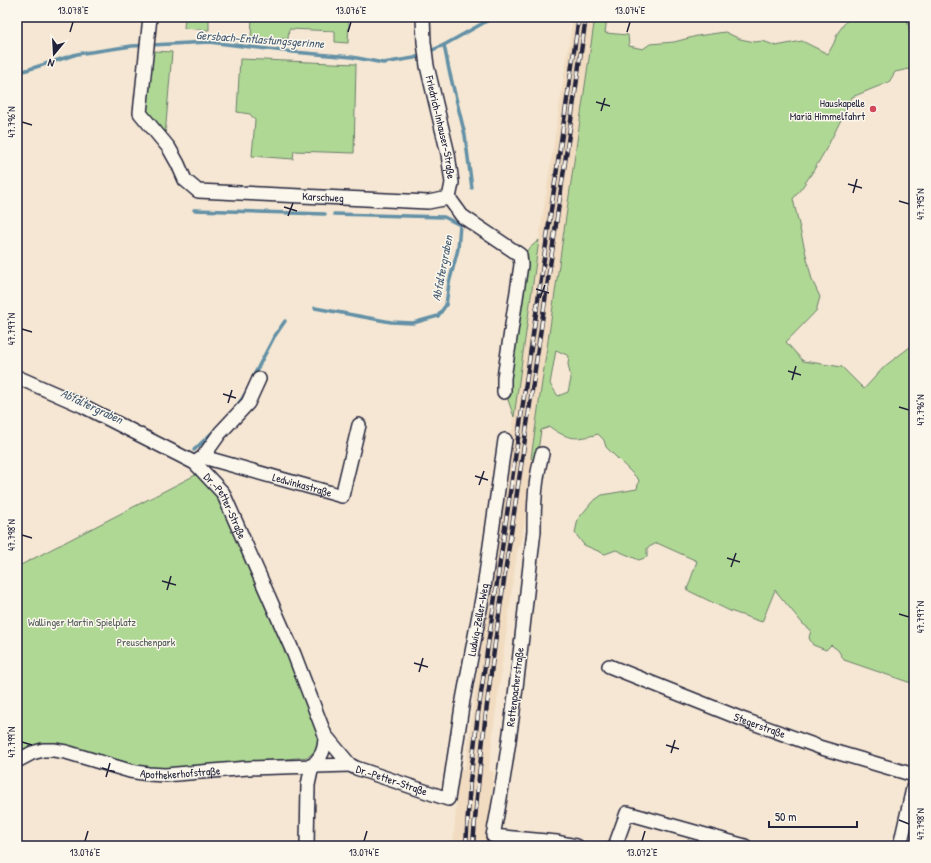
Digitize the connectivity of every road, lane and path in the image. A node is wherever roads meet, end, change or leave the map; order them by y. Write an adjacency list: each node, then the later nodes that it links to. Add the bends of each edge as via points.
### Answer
1 (150, 17): 3 (street, Karschweg, via 140,113 169,148 185,180 198,191 428,202)
2 (423, 17): 3 (street, Friedrich-Inhauser-Straße, via 428,66 448,154 452,183)
3 (449, 198): 6 (street, via 462,216 520,255 521,265)
4 (17, 377): 10 (street, Dr.-Petter-Straße)
5 (259, 379): 10 (street, via 248,402)
6 (504, 392)
7 (359, 425): 10 (street, Ledwinkastraße, via 342,496)
8 (505, 440): 18 (street, Ludwig-Zeller-Weg, via 484,588)
9 (542, 454): 20 (street, Rettenpacherstraße, via 537,474 534,531 511,717 493,836)
10 (199, 460): 12 (street, Dr.-Petter-Straße, via 223,493 294,654)
11 (609, 666): 16 (street, Stegerstraße, via 822,748)
12 (326, 735): 14 (street, Dr.-Petter-Straße); 15 (street, via 321,757)
13 (17, 761): 15 (street, Apothekerhofstraße, via 32,753 54,750 148,774)
14 (350, 764): 15 (street, Apothekerhofstraße); 18 (street, Dr.-Petter-Straße)
15 (312, 766): 19 (street, via 308,785)
16 (914, 775)
17 (914, 784): 23 (street)
18 (448, 799)
19 (307, 846)
20 (577, 846)
21 (615, 846): 22 (street, via 627,813)
22 (745, 846)
23 (900, 846)

